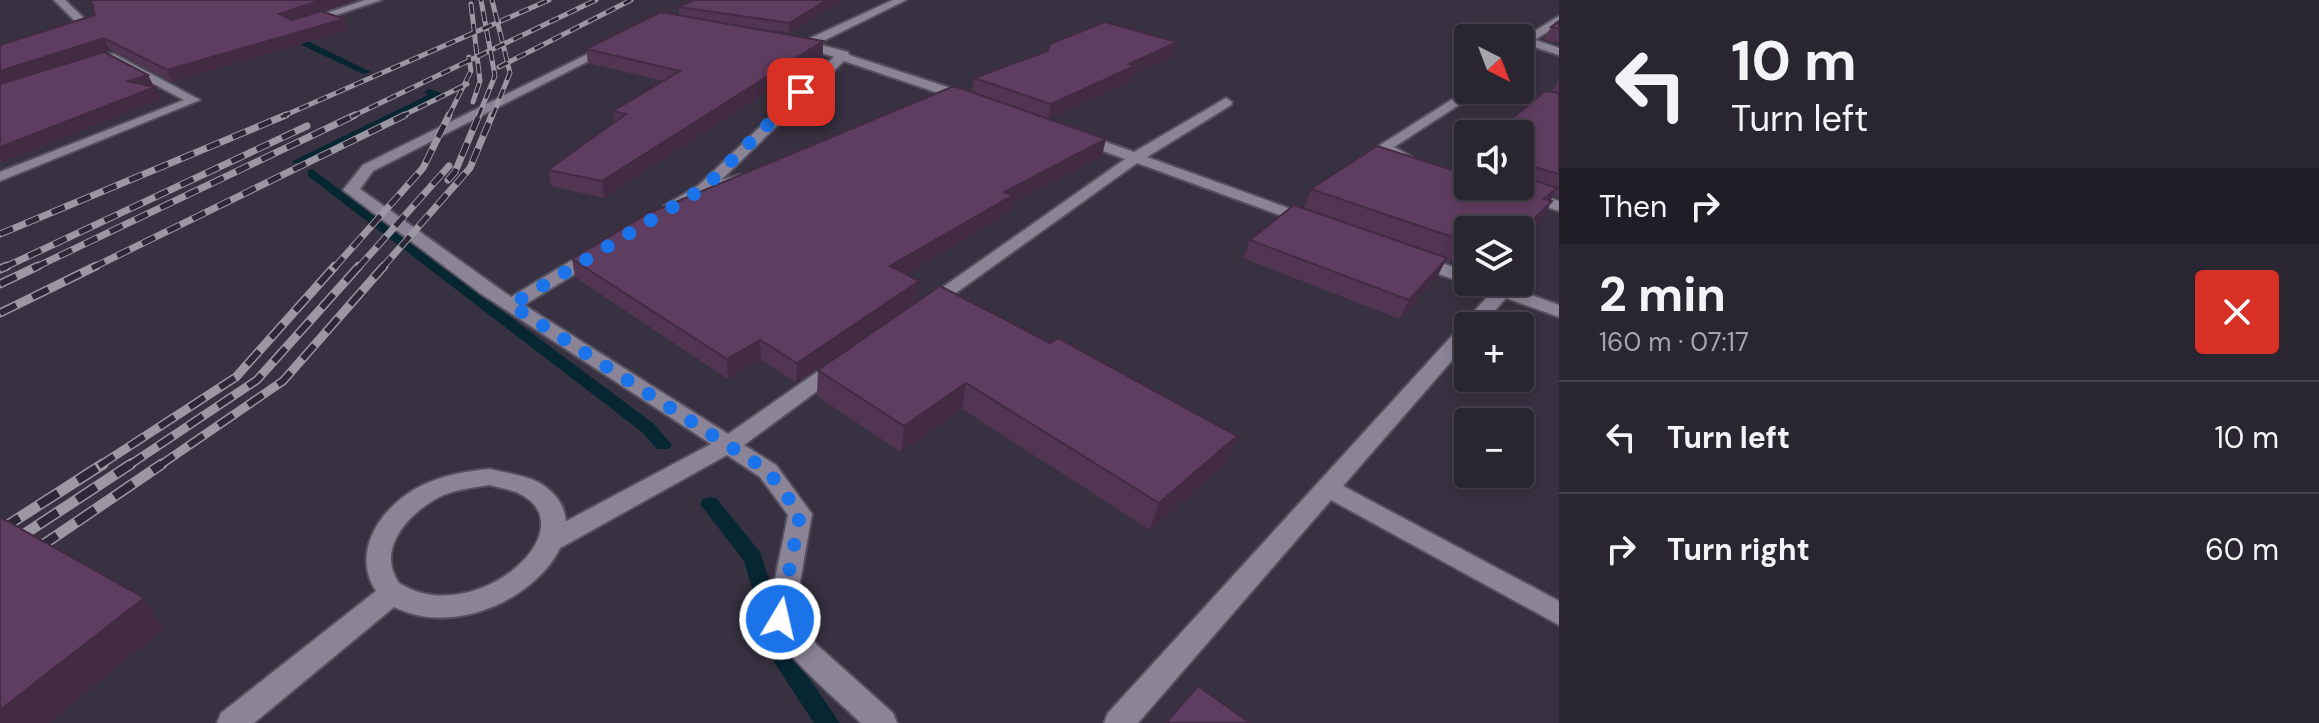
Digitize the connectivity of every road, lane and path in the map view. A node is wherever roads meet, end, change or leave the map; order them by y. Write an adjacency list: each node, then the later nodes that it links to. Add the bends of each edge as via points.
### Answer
1 (59, 0): 5 (street)
2 (376, 0): 6 (street)
3 (901, 0): 9 (street)
4 (1559, 19): 10 (street, via 1528,39)
5 (85, 25)
6 (290, 26)
7 (785, 39): 9 (street)
8 (622, 41): 34 (street, via 368,168 351,190)
9 (810, 43): 11 (street)
10 (1559, 52)
11 (844, 54): 14 (street); 24 (street)
12 (83, 65): 23 (street, via 110,56 194,100)
13 (982, 82): 14 (street)
14 (953, 93): 16 (street); 17 (street)
15 (1226, 102): 20 (street)
16 (981, 103)
17 (925, 105)
18 (1559, 108): 21 (street, via 1479,90 1467,94 1384,147)
19 (1065, 133): 20 (street)
20 (1135, 158): 28 (street); 37 (street)
21 (1417, 163)
22 (758, 176): 24 (street)
23 (0, 177)
24 (704, 188): 27 (street)
25 (1534, 198): 26 (street)
26 (1559, 206)
27 (652, 219)
28 (1323, 226)
29 (614, 243): 34 (street)
30 (1396, 252): 31 (street)
31 (1454, 273)
32 (1499, 296): 36 (street)
33 (1517, 296): 35 (street)
34 (511, 305): 40 (street)
35 (1559, 311)
36 (1484, 312)
37 (906, 319)
38 (1454, 346): 41 (street)
39 (855, 355): 40 (street)
40 (728, 445): 42 (street); 46 (street, via 768,471 800,514 780,619 807,653)
41 (1328, 488): 44 (street); 47 (street)
42 (553, 540): 43 (street, via 523,580 469,607 412,605); 43 (street, via 548,503 514,480 490,477 439,487 395,517 382,537 376,558 379,577)
43 (392, 593): 45 (street)
44 (1559, 614)
45 (232, 723)
46 (882, 723)
47 (1119, 723)

